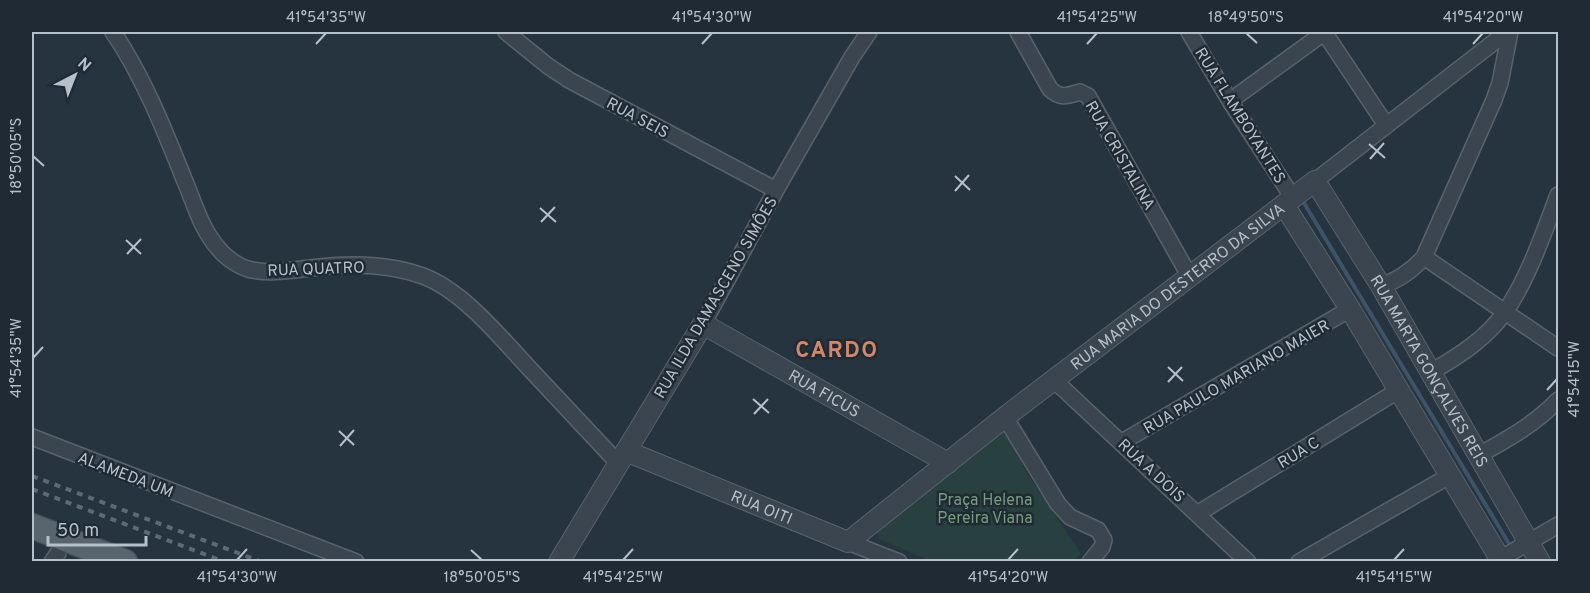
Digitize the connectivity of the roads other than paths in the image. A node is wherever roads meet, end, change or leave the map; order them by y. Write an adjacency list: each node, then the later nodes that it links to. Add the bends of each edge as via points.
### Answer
1 (112, 32): 29 (street, RUA QUATRO, via 167,137 203,224 224,254 251,270 377,266 413,273 446,287)
2 (506, 32): 11 (street, RUA SEIS, via 569,80)
3 (869, 32): 11 (street, RUA ILDA DAMASCENO SIMÔES)
4 (1018, 32): 15 (street, RUA CRISTALINA, via 1050,89 1063,97 1080,92 1088,96)
5 (1189, 32): 8 (street, RUA FLAMBOYANTES)
6 (1324, 32): 8 (street); 9 (street)
7 (1508, 32): 9 (street, RUA MARIA DO DESTERRO DA SILVA); 14 (street, via 1500,83)
8 (1230, 101): 13 (street, RUA FLAMBOYANTES)
9 (1386, 125): 10 (street, RUA MARIA DO DESTERRO DA SILVA)
10 (1315, 181): 13 (street, RUA MARIA DO DESTERRO DA SILVA); 16 (street, RUA MARTA GONÇALVES REIS)
11 (776, 190): 19 (street, RUA ILDA DAMASCENO SIMÔES)
12 (1558, 195): 18 (street, via 1520,287)
13 (1289, 202): 15 (street, RUA MARIA DO DESTERRO DA SILVA); 17 (street)
14 (1424, 257): 16 (street, via 1394,282); 18 (street)
15 (1190, 277): 22 (street, RUA MARIA DO DESTERRO DA SILVA)
16 (1381, 286): 21 (street, RUA MARTA GONÇALVES REIS)
17 (1350, 309): 23 (street); 27 (street, RUA PAULO MARIANO MAIER)
18 (1505, 312): 20 (street); 21 (street, via 1484,336)
19 (703, 324): 29 (street, RUA ILDA DAMASCENO SIMÔES); 30 (street, RUA FICUS)
20 (1558, 348)
21 (1431, 372): 28 (street, RUA MARTA GONÇALVES REIS)
22 (1054, 380): 25 (street, RUA MARIA DO DESTERRO DA SILVA); 27 (street, RUA A DOIS)
23 (1399, 390): 31 (street); 32 (street, RUA C)
24 (1558, 400): 28 (street, via 1521,432)
25 (1005, 417): 30 (street, RUA MARIA DO DESTERRO DA SILVA); 45 (street, via 1058,504 1070,517 1101,533 1102,547)
26 (32, 437): 42 (street, ALAMEDA UM)
27 (1122, 442): 32 (street, RUA A DOIS)
28 (1479, 455): 37 (street, RUA MARTA GONÇALVES REIS)
29 (623, 458): 36 (street, RUA OITI); 43 (street, RUA ILDA DAMASCENO SIMÔES)
30 (948, 464): 36 (street, RUA MARIA DO DESTERRO DA SILVA)
31 (1449, 476): 39 (street); 47 (street)
32 (1197, 514): 46 (street, RUA A DOIS)
33 (1558, 525): 37 (street)
34 (32, 526): 41 (main road)
35 (32, 542): 38 (main road)
36 (848, 542): 44 (street, RUA OITI)
37 (1528, 542): 39 (street); 48 (street, RUA MARTA GONÇALVES REIS)
38 (55, 557): 40 (main road)
39 (1499, 560)
40 (82, 561)
41 (125, 561)
42 (356, 561)
43 (559, 561)
44 (899, 561)
45 (1090, 561)
46 (1248, 561)
47 (1299, 561)
48 (1540, 561)

